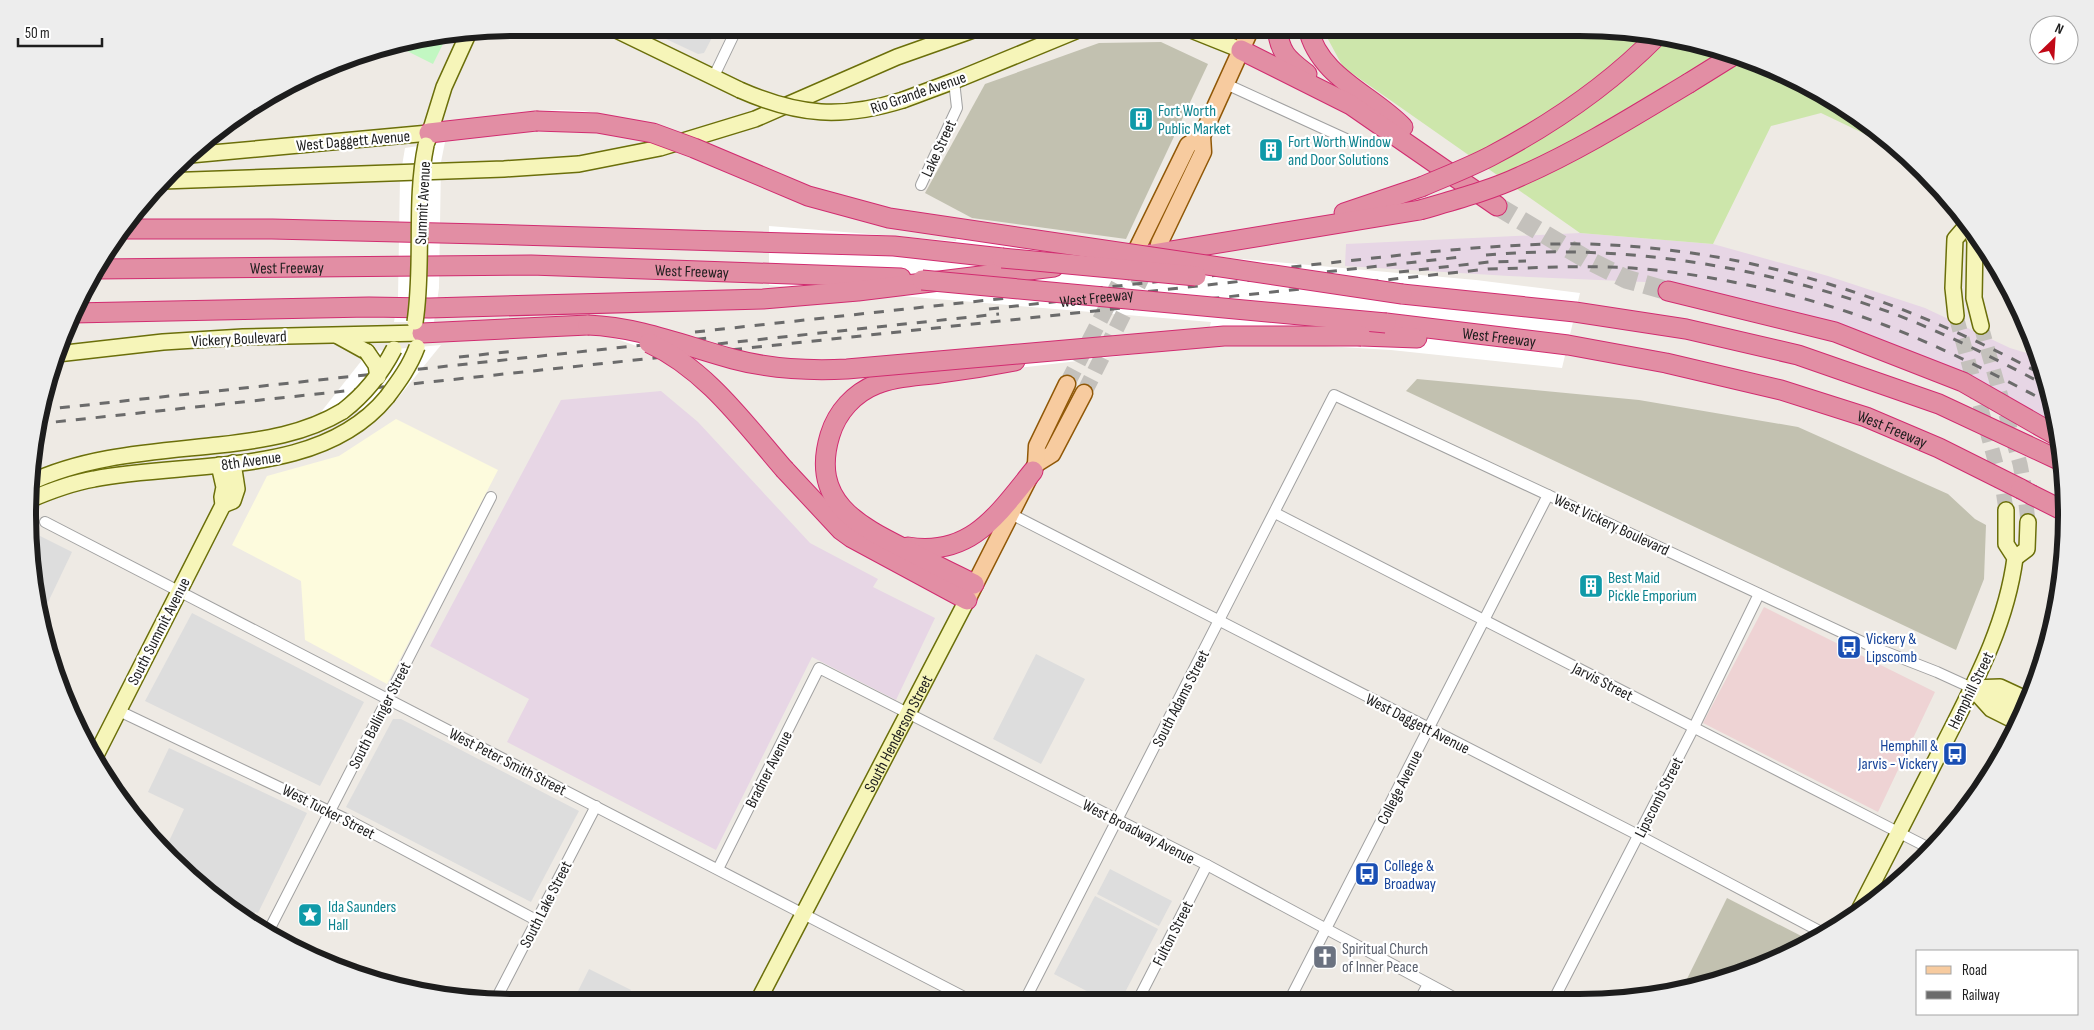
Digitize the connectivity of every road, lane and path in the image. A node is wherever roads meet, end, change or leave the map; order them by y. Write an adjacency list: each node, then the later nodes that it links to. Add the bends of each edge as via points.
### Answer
1 (629, 36): 13 (main road, Rio Grande Avenue)
2 (733, 36): 13 (street)
3 (956, 36): 22 (main road, via 897,57 756,119 660,148 579,164)
4 (1064, 36): 14 (main road, Rio Grande Avenue)
5 (1206, 36): 11 (main road)
6 (1247, 36): 11 (main road)
7 (1278, 36): 16 (highway, via 1281,50 1289,60)
8 (1311, 36): 21 (highway, via 1316,51 1329,67 1395,119)
9 (466, 39): 18 (main road, Summit Avenue, via 444,87)
10 (1651, 42): 27 (highway, bridge, via 1614,74 1548,122 1491,156 1421,187)
11 (1241, 50): 15 (main road); 16 (highway)
12 (1726, 60): 27 (highway, bridge, via 1605,134 1520,177 1420,210)
13 (714, 76): 14 (main road, Rio Grande Avenue, bridge, via 760,98 808,111 852,112 903,100)
14 (954, 81): 23 (street, Lake Street, via 957,108)
15 (1226, 84): 17 (main road); 19 (street)
16 (1338, 97): 21 (highway)
17 (1202, 136): 28 (main road, via 1203,152); 30 (main road, via 1188,146)
18 (428, 139): 20 (main road, West Daggett Avenue, via 276,146); 33 (highway, bridge, via 536,121 636,128 678,141 808,196 889,218); 41 (main road, Summit Avenue, bridge, via 420,184)
19 (1355, 143)
20 (200, 154)
21 (1436, 162): 24 (highway)
22 (172, 181)
23 (921, 185)
24 (1497, 206)
25 (131, 229): 33 (highway, West Freeway, bridge, via 272,229 884,245)
26 (1963, 230): 36 (main road, via 1956,239 1953,288)
27 (1285, 231): 34 (highway, via 1111,260 858,291 782,297 690,302)
28 (1159, 244)
29 (1975, 246): 39 (main road, via 1974,298)
30 (1138, 247)
31 (104, 269): 43 (highway, West Freeway, bridge, via 531,265 878,276 1386,323)
32 (1668, 291): 50 (highway, via 1834,332 1963,382)
33 (1402, 294): 51 (highway, West Freeway, via 1575,312 1686,329 1798,355 1939,404)
34 (237, 310): 35 (highway); 37 (highway)
35 (82, 313)
36 (1956, 316)
37 (78, 321)
38 (588, 325): 41 (highway); 44 (highway, bridge, via 641,332 754,364 803,370); 67 (highway, bridge, via 645,341 680,360 715,391 841,530)
39 (1980, 326)
40 (401, 334): 41 (main road); 42 (main road, Vickery Boulevard); 46 (main road, 8th Avenue, bridge)
41 (418, 334): 52 (main road, 8th Avenue, bridge, via 412,361 402,378 374,409 346,432 318,446 283,456)
42 (334, 335): 45 (main road, Vickery Boulevard, via 204,339); 46 (main road, bridge, via 367,352 376,365)
43 (1568, 345): 44 (highway, bridge, via 1370,336 1224,336); 58 (highway, West Freeway, via 1666,363 1790,393 1866,417 1939,448)
44 (1072, 349): 64 (highway, bridge, via 977,369 905,377 877,384 848,404 831,431 825,463 831,493 852,520)
45 (65, 353)
46 (378, 377): 54 (main road, 8th Avenue, bridge, via 343,411 298,432 92,462)
47 (1067, 384): 53 (main road, South Henderson Street, via 1036,446)
48 (1084, 393): 53 (main road, South Henderson Street, via 1052,454)
49 (1334, 395): 55 (street, West Vickery Boulevard); 60 (street, South Adams Street)
50 (2051, 432)
51 (2054, 458)
52 (226, 464): 56 (main road, 8th Avenue, via 95,479); 66 (main road, South Summit Avenue, via 223,505)
53 (1035, 467): 61 (main road, South Henderson Street); 64 (highway, via 994,518 966,539 948,546 923,549)
54 (37, 479)
55 (1548, 494): 68 (street, West Vickery Boulevard); 70 (street, College Avenue)
56 (37, 497)
57 (491, 497): 74 (street, South Ballinger Street)
58 (2058, 508)
59 (2006, 510): 65 (main road, Hemphill Street, via 2006,544)
60 (1275, 513): 69 (street, South Adams Street); 70 (street, Jarvis Street)
61 (1011, 514): 67 (main road, South Henderson Street); 69 (street, West Daggett Avenue)
62 (45, 522): 66 (street, West Peter Smith Street)
63 (2028, 522): 65 (main road, via 2027,549)
64 (891, 543): 67 (highway)
65 (2015, 558): 72 (main road, Hemphill Street, via 2012,586 2002,619)
66 (178, 591): 74 (street, West Peter Smith Street); 76 (main road, South Summit Avenue)
67 (971, 592): 77 (main road, South Henderson Street)
68 (1759, 594): 72 (street, West Vickery Boulevard); 79 (street, Lipscomb Street)
69 (1219, 620): 80 (street, West Daggett Avenue); 84 (street, South Adams Street)
70 (1485, 620): 79 (street, Jarvis Street); 80 (street, College Avenue)
71 (819, 668): 77 (street, West Broadway Avenue); 89 (street, Bradner Avenue)
72 (1972, 688): 73 (main road, West Vickery Boulevard, via 2000,687); 75 (main road); 78 (main road, West Vickery Boulevard, via 1991,709); 85 (main road, Hemphill Street)
73 (2021, 697)
74 (388, 698): 82 (street, West Peter Smith Street); 83 (street, South Ballinger Street)
75 (2016, 709)
76 (118, 710): 81 (main road, South Summit Avenue); 83 (street, West Tucker Street)
77 (908, 712): 84 (street, West Broadway Avenue); 91 (main road, South Henderson Street)
78 (2011, 719)
79 (1694, 727): 85 (street, Jarvis Street); 86 (street, Lipscomb Street)
80 (1429, 728): 86 (street, West Daggett Avenue); 94 (street, College Avenue)
81 (98, 750)
82 (596, 806): 89 (street, West Peter Smith Street); 92 (street, South Lake Street)
83 (329, 811): 92 (street, West Tucker Street); 93 (street, South Ballinger Street)
84 (1118, 820): 88 (street, West Broadway Avenue); 100 (street, South Adams Street)
85 (1899, 832): 87 (street, Jarvis Street); 90 (main road, Hemphill Street)
86 (1638, 835): 95 (street, West Daggett Avenue); 105 (street, Lipscomb Street)
87 (1925, 846)
88 (1207, 866): 94 (street, West Broadway Avenue); 101 (street, Fulton Street)
89 (718, 869): 91 (street, West Peter Smith Street)
90 (1865, 899)
91 (804, 914): 98 (main road, South Henderson Street); 99 (street, West Peter Smith Street)
92 (536, 920): 97 (street, South Lake Street)
93 (271, 927)
94 (1326, 930): 96 (street, West Broadway Avenue); 102 (street, College Avenue)
95 (1818, 930)
96 (1428, 984): 103 (street); 104 (street, West Broadway Avenue)
97 (499, 993)
98 (762, 994)
99 (958, 994)
100 (1028, 994)
101 (1141, 994)
102 (1293, 994)
103 (1423, 994)
104 (1447, 994)
105 (1557, 994)

